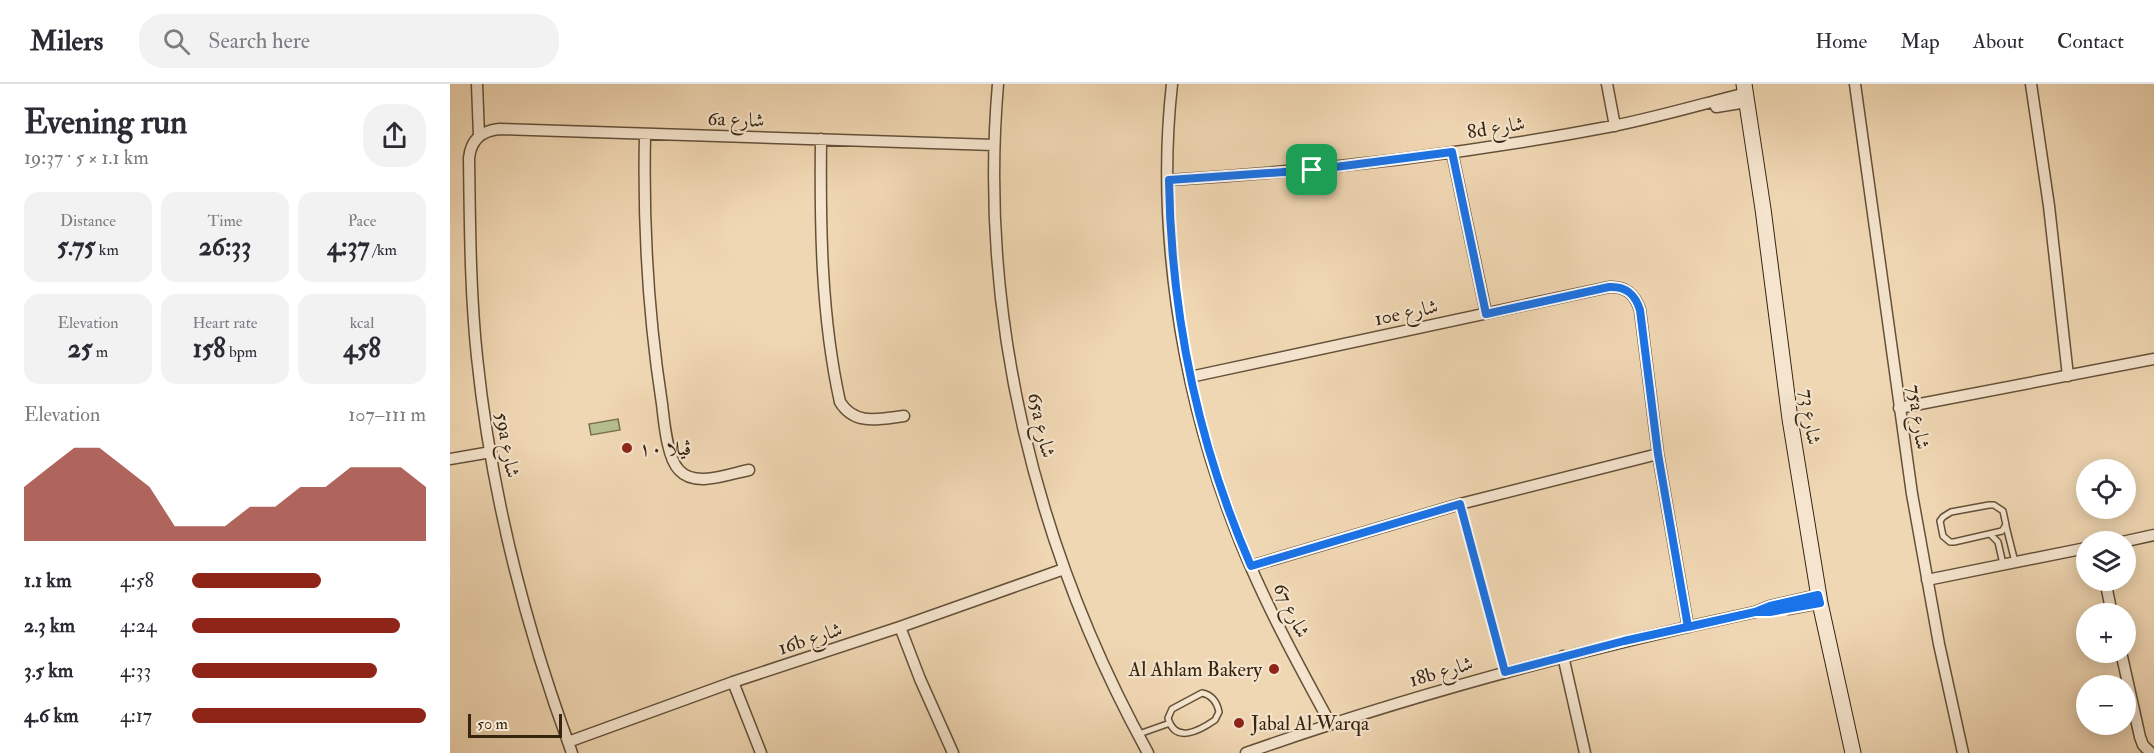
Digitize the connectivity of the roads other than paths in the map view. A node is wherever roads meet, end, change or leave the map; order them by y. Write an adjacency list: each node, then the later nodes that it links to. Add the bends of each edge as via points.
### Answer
1 (477, 84): 10 (street, 59a شارع)
2 (998, 84): 12 (street, 65a شارع)
3 (1172, 84): 14 (street, شارع 67)
4 (1606, 84): 8 (street)
5 (1855, 84): 19 (street, 75a شارع)
6 (2031, 84): 17 (street)
7 (1746, 93): 8 (street, 8d شارع, via 1702,110 1683,110); 36 (street, شارع 73, via 1790,419)
8 (1615, 126): 13 (street, 8d شارع)
9 (645, 134): 10 (street, 6a شارع, via 499,129); 11 (street, 6a شارع); 24 (street, via 649,296 671,454 679,471 696,479)
10 (478, 136): 21 (street, 59a شارع, via 469,158 470,262 477,357)
11 (821, 139): 12 (street, 6a شارع); 20 (street, via 824,281 840,402 852,416 862,419)
12 (994, 145): 34 (street, 65a شارع, via 996,247 1008,347 1027,446)
13 (1452, 152): 14 (street, 8d شارع, via 1312,170); 15 (street)
14 (1169, 180): 18 (street, شارع 67, via 1174,280)
15 (1486, 314): 18 (street, 10e شارع); 22 (street, 10e شارع, via 1609,287 1629,291 1640,310)
16 (2154, 359): 17 (street)
17 (2068, 376): 19 (street)
18 (1190, 377): 33 (street, شارع 67, via 1215,474)
19 (1899, 408): 35 (street, 75a شارع)
20 (904, 416)
21 (491, 452): 23 (street); 46 (street, 59a شارع, via 519,583)
22 (1658, 454): 25 (street); 38 (street)
23 (450, 459)
24 (749, 470)
25 (1460, 504): 33 (street); 41 (lane)
26 (2006, 525): 27 (lane, via 2002,531); 27 (lane, via 2002,512 1989,505 1951,512 1940,521 1943,536 1950,542); 31 (lane)
27 (1990, 534): 32 (lane, via 1998,542)
28 (2154, 535): 29 (street)
29 (2136, 539)
30 (2076, 550): 31 (street)
31 (2015, 562): 32 (street)
32 (2003, 565): 35 (street)
33 (1251, 566): 44 (street, شارع 67)
34 (1064, 569): 37 (street, 16b شارع); 45 (street, 65a شارع)
35 (1927, 580): 53 (street, 75a شارع)
36 (1819, 599): 38 (street, 18b شارع); 52 (street, شارع 73)
37 (900, 627): 42 (street, 16b شارع); 48 (street)
38 (1688, 627): 39 (street, 18b شارع)
39 (1563, 656): 41 (street, 18b شارع); 51 (street)
40 (2123, 663): 54 (street, via 2140,737)
41 (1505, 672): 44 (street, 18b شارع)
42 (733, 682): 46 (street, 16b شارع); 47 (street)
43 (1170, 723): 43 (lane, via 1180,734 1188,734 1215,720 1218,708 1212,697 1202,693 1172,709); 45 (lane)
44 (1330, 723): 50 (street, 18b شارع)
45 (1138, 735): 49 (street, 65a شارع)
46 (570, 748)
47 (761, 753)
48 (953, 753)
49 (1148, 753)
50 (1246, 753)
51 (1585, 753)
52 (1852, 753)
53 (1963, 753)
54 (2151, 753)

